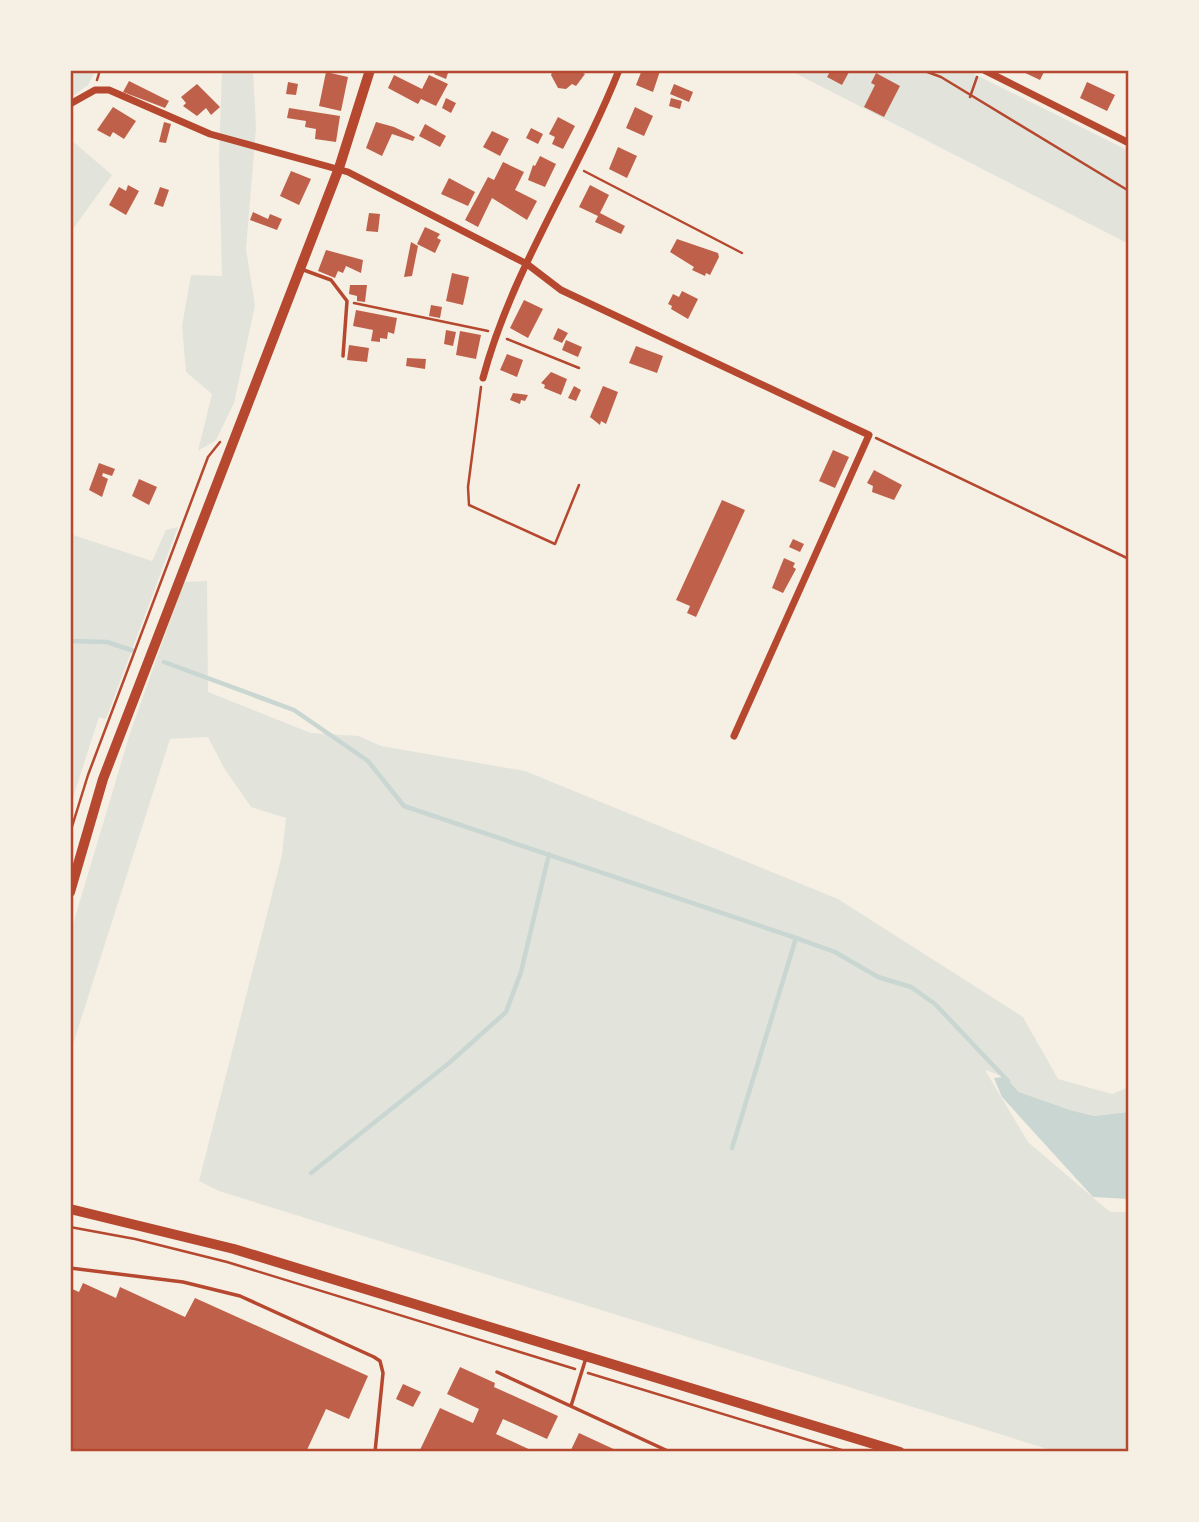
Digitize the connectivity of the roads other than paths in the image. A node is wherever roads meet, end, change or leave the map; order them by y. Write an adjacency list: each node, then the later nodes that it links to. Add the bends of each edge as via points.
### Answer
1 (370, 70): 6 (street)
2 (619, 70): 7 (street)
3 (982, 70): 5 (street)
4 (70, 104): 6 (street, via 95,90 109,90 210,134)
5 (1129, 143)
6 (339, 168): 7 (street); 8 (street)
7 (527, 264): 10 (street, via 495,334); 11 (street, via 561,290 869,435)
8 (301, 268): 9 (lane, via 331,280 347,301); 12 (street, via 103,779)
9 (343, 356)
10 (483, 378)
11 (734, 736)
12 (70, 892)
13 (71, 1209): 15 (street, via 234,1249)
14 (70, 1268): 18 (lane, via 183,1282 240,1297 374,1357 383,1373)
15 (587, 1356): 17 (lane); 20 (street)
16 (498, 1372): 17 (lane)
17 (571, 1406): 19 (lane)
18 (375, 1452)
19 (670, 1452)
20 (900, 1452)

